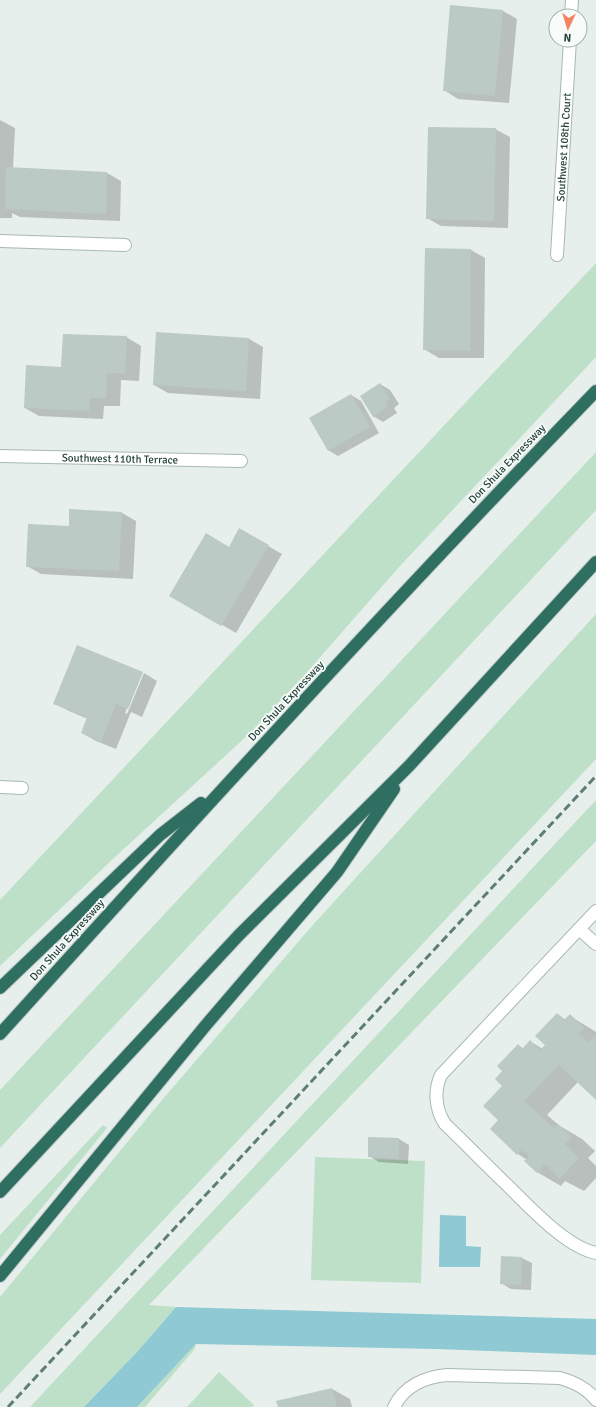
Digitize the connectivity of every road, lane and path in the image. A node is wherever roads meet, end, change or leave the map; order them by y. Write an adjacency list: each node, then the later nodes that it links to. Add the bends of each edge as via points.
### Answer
1 (570, 48): 4 (street, Southwest 108th Court)
2 (0, 241): 3 (street)
3 (125, 245)
4 (557, 255)
5 (596, 391): 10 (highway, Don Shula Expressway)
6 (0, 456): 7 (street, Southwest 110th Terrace)
7 (241, 461)
8 (596, 562): 9 (highway)
9 (409, 766): 18 (highway, via 239,935); 20 (highway, via 337,872 206,1025)
10 (227, 782): 16 (highway, via 160,835); 17 (highway, Don Shula Expressway)
11 (0, 787): 12 (street)
12 (22, 788)
13 (596, 911): 14 (street)
14 (579, 929): 15 (street); 19 (street, via 441,1075 437,1100 445,1124 527,1205 566,1238 581,1248)
15 (596, 944)
16 (0, 988)
17 (0, 1034)
18 (0, 1192)
19 (596, 1253)
20 (0, 1276)
21 (596, 1400): 22 (street, via 584,1388 560,1378 447,1375 411,1386)
22 (394, 1407)

